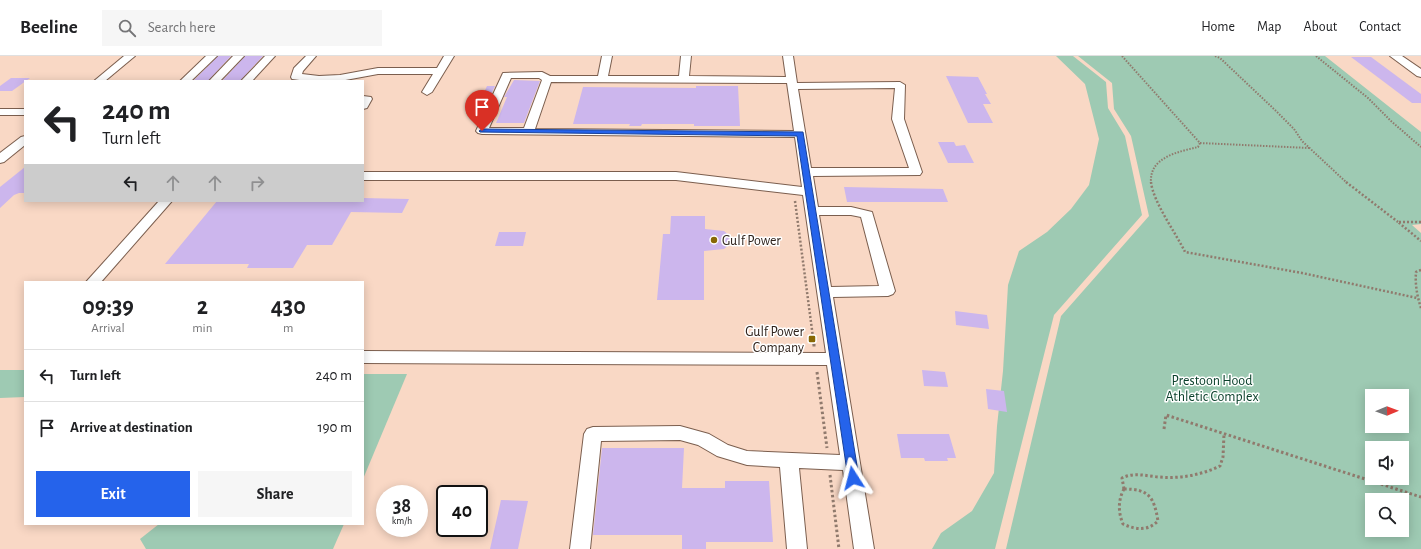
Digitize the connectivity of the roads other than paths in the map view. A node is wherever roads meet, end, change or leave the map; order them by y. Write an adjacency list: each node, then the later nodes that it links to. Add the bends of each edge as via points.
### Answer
1 (130, 56): 15 (street)
2 (212, 56): 16 (street)
3 (239, 56): 17 (street)
4 (270, 56): 18 (street)
5 (311, 56): 11 (street, via 298,70 296,77 319,79 378,71)
6 (449, 56): 11 (street)
7 (607, 56): 14 (street)
8 (686, 56): 19 (street)
9 (788, 56): 20 (street)
10 (1395, 56): 12 (street)
11 (440, 71): 21 (street)
12 (1421, 74)
13 (547, 79): 14 (street); 24 (street); 24 (street, via 542,75 507,75 482,131)
14 (602, 79): 19 (street)
15 (100, 80)
16 (186, 80)
17 (215, 80)
18 (247, 80)
19 (684, 80): 20 (street)
20 (793, 83): 25 (street); 28 (street, via 900,85 898,119 916,172)
21 (427, 92)
22 (0, 112): 23 (street)
23 (24, 112)
24 (528, 132): 25 (street)
25 (800, 134): 28 (street)
26 (24, 140): 27 (street)
27 (0, 159)
28 (806, 172): 30 (street)
29 (364, 176): 30 (street, via 676,176)
30 (809, 192): 32 (street)
31 (165, 202): 33 (street)
32 (812, 211): 34 (street); 34 (street, via 851,211 867,215 888,291)
33 (94, 281)
34 (825, 292): 36 (street)
35 (364, 357): 36 (street)
36 (835, 359): 38 (street)
37 (789, 460): 38 (street); 39 (street, via 747,458 723,450 703,439 680,433 593,434); 40 (street)
38 (851, 463): 41 (street)
39 (580, 549)
40 (797, 549)
41 (864, 549)

